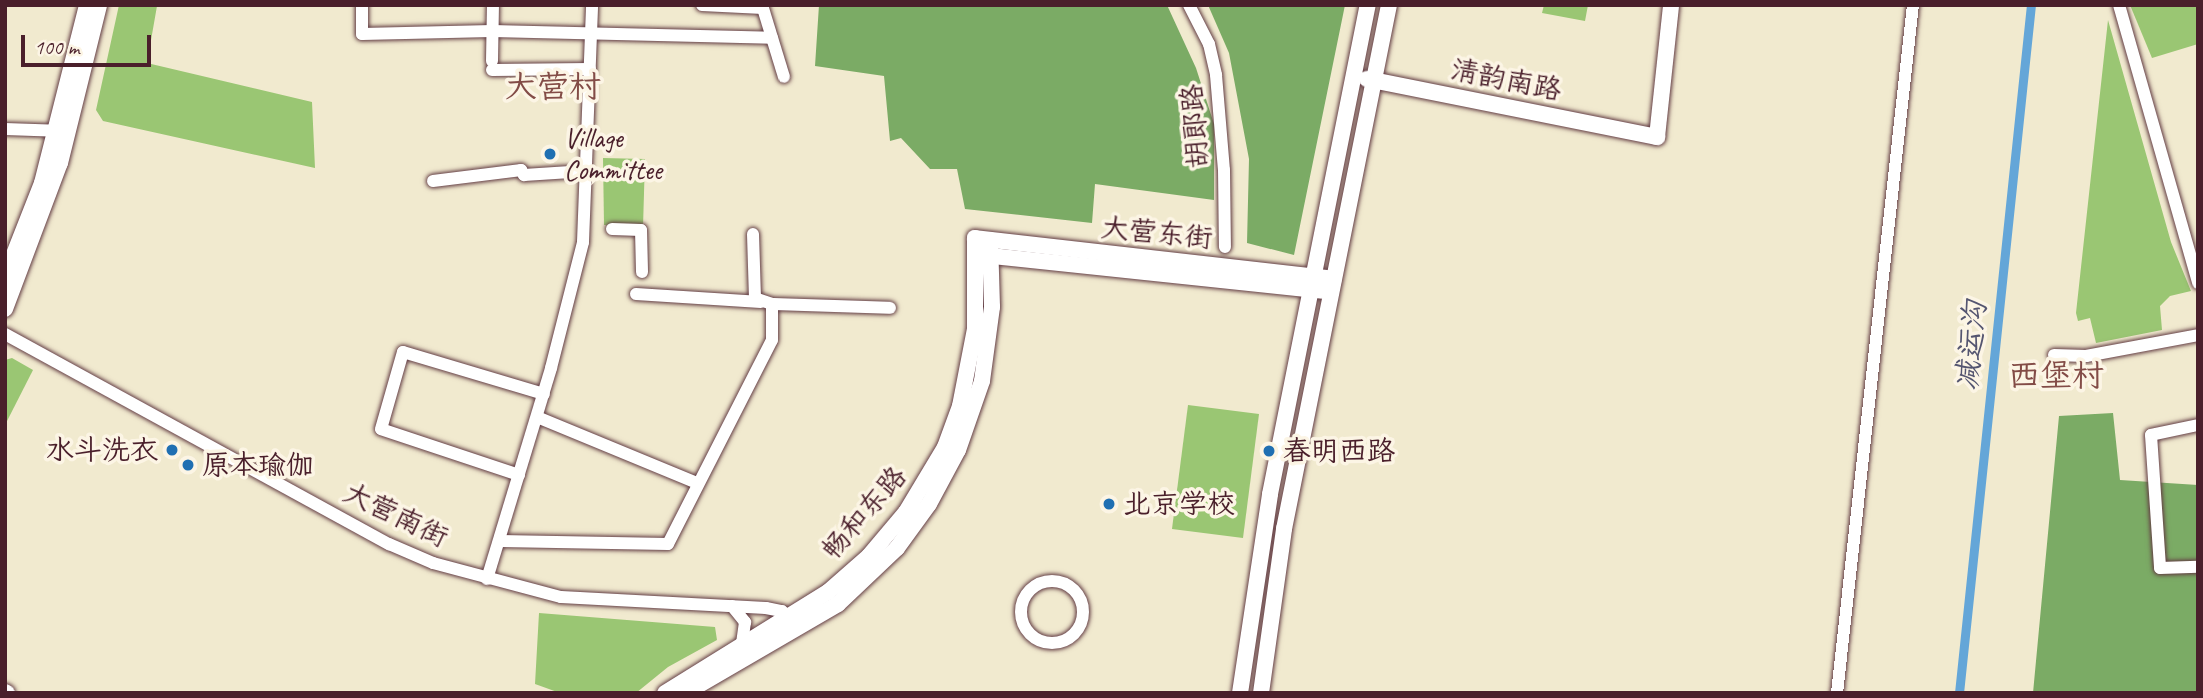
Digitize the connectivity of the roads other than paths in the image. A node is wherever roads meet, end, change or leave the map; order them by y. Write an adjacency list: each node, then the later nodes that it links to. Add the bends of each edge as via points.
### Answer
1 (87, 5): 24 (main road)
2 (99, 5): 24 (main road)
3 (362, 5): 15 (street, via 362,34)
4 (493, 5): 15 (street)
5 (592, 5): 16 (street)
6 (702, 5): 14 (street)
7 (1189, 5): 30 (street, 胡郎路, via 1209,44 1216,75)
8 (1368, 5): 19 (main road)
9 (1390, 5): 21 (main road)
10 (1662, 5): 22 (main road)
11 (1671, 5): 22 (main road)
12 (1913, 5): 59 (street)
13 (2119, 5): 33 (street)
14 (763, 6): 17 (street)
15 (492, 32): 16 (street); 18 (street, via 492,66)
16 (591, 35): 17 (street); 18 (street)
17 (772, 38): 20 (street)
18 (590, 69): 25 (street)
19 (1355, 72): 21 (main road, 清韵南路); 34 (main road)
20 (784, 76)
21 (1376, 76): 22 (main road, 清韵南路); 35 (main road)
22 (1652, 128)
23 (5, 129): 24 (street)
24 (63, 131): 32 (main road); 39 (main road, via 43,218)
25 (586, 171): 26 (street, via 524,175 521,170); 43 (street, via 583,242)
26 (433, 181)
27 (612, 229): 31 (street, via 641,230)
28 (753, 234): 37 (street, via 755,298)
29 (983, 247): 34 (main road, 大营东街); 53 (main road, 畅和东路, via 971,355 945,447 906,512 869,556)
30 (1225, 247)
31 (642, 272)
32 (5, 277)
33 (2198, 283)
34 (1312, 284): 35 (main road, 大营东街); 57 (main road, via 1249,614)
35 (1332, 286): 58 (main road, via 1284,528)
36 (636, 294): 37 (street)
37 (766, 303): 38 (street); 47 (street, via 772,340)
38 (890, 308)
39 (5, 309)
40 (5, 334): 50 (street, 大营南街, via 389,544)
41 (2198, 335): 42 (street, via 2086,356)
42 (2054, 355)
43 (544, 394): 44 (street); 46 (street, via 403,352 381,429)
44 (537, 417): 46 (street); 47 (street)
45 (2198, 425): 49 (street, via 2151,435 2160,568)
46 (519, 475): 48 (street)
47 (697, 483): 48 (street, via 668,544)
48 (500, 541): 50 (street)
49 (2198, 567)
50 (487, 579): 52 (street, 大营南街, via 561,597)
51 (1063, 582): 51 (street, via 1035,585 1022,602 1023,624 1038,639 1059,642 1081,623 1079,595)
52 (732, 606): 53 (street, 大营南街, via 766,608); 54 (street, via 746,622)
53 (792, 622): 54 (main road, 畅和东路); 56 (main road, 畅和东路)
54 (743, 643): 55 (main road, 畅和东路)
55 (665, 693)
56 (685, 693)
57 (1240, 693)
58 (1261, 693)
59 (1837, 693)

